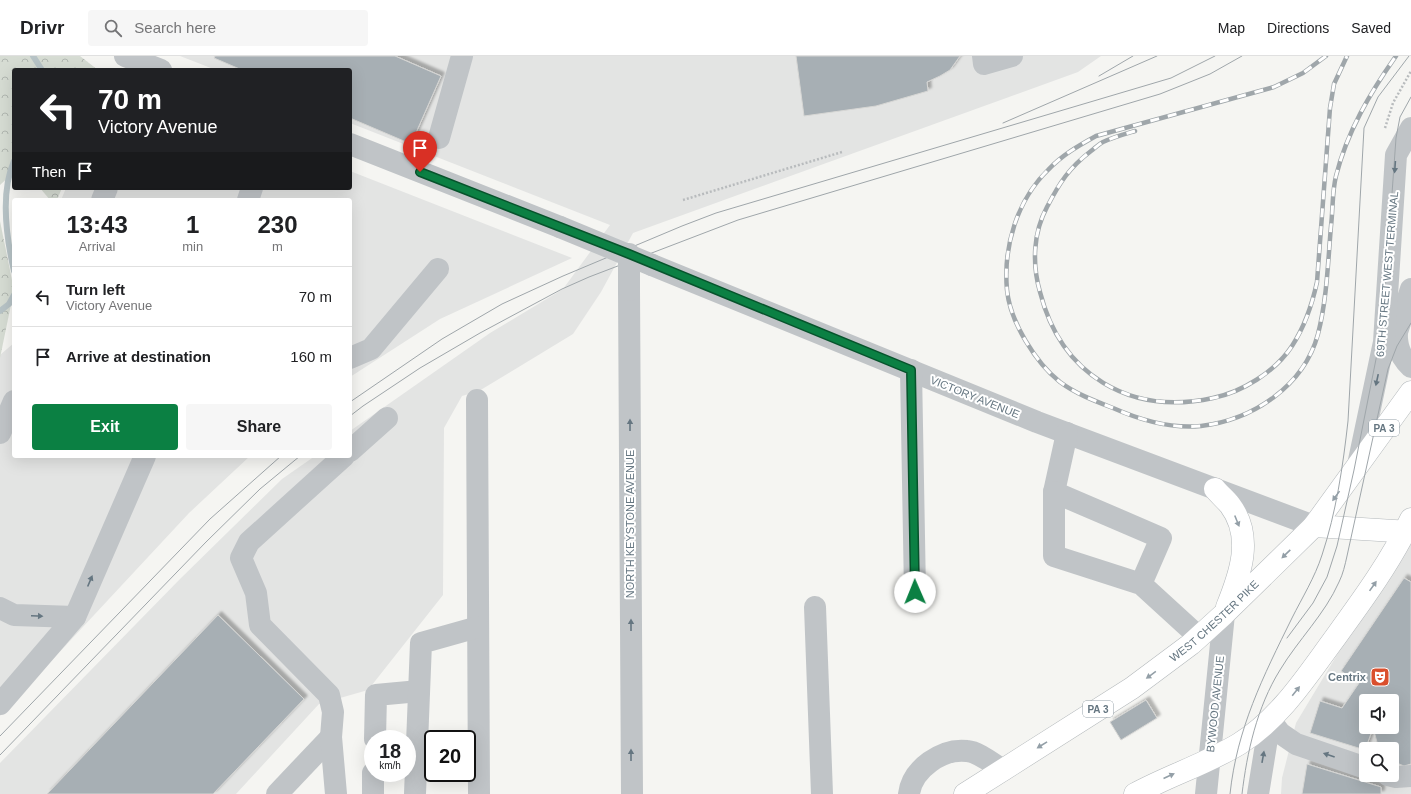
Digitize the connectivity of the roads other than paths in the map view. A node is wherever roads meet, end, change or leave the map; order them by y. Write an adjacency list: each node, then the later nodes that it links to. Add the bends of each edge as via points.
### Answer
1 (125, 56): 5 (street)
2 (462, 56): 7 (street)
3 (983, 56): 4 (street, via 984,64)
4 (1012, 56)
5 (154, 68)
6 (1410, 130): 13 (street, 69TH STREET WEST TERMINAL, via 1411,156); 26 (street, 69TH STREET WEST TERMINAL, one-way to 26, via 1396,155 1384,342)
7 (439, 138)
8 (352, 145): 9 (street, VICTORY AVENUE, bridge)
9 (629, 254): 16 (street, VICTORY AVENUE, bridge); 55 (street, NORTH KEYSTONE AVENUE, one-way to 9, bridge)
10 (438, 269): 14 (street, via 371,349)
11 (1411, 289): 13 (street, 69TH STREET WEST TERMINAL)
12 (1411, 316): 13 (street, 69TH STREET WEST TERMINAL)
13 (1396, 336): 15 (street, 69TH STREET WEST TERMINAL, via 1400,354)
14 (352, 357)
15 (1411, 367)
16 (911, 370): 22 (street, VICTORY AVENUE); 32 (street)
17 (1411, 392): 26 (main road, WEST CHESTER PIKE / PA 3)
18 (477, 400): 37 (street)
19 (12, 406): 21 (street)
20 (387, 418): 23 (street)
21 (0, 433)
22 (1068, 433): 27 (street, VICTORY AVENUE); 28 (street)
23 (352, 449)
24 (144, 458): 36 (street, one-way to 24)
25 (342, 458): 43 (street, via 249,542 242,558 256,593 260,625 329,695 333,712)
26 (1358, 465): 29 (main road, WEST CHESTER PIKE / PA 3, one-way to 29)
27 (1215, 489): 29 (street, VICTORY AVENUE); 35 (main road, one-way to 35, via 1231,506 1243,538 1243,560)
28 (1054, 492): 31 (street, via 1054,556); 31 (street, via 1161,538)
29 (1314, 526): 30 (main road); 35 (main road, WEST CHESTER PIKE / PA 3, one-way to 35)
30 (1409, 527): 41 (main road, one-way to 30, via 1303,682 1376,582)
31 (1141, 584): 38 (street)
32 (915, 592)
33 (815, 607): 56 (street)
34 (0, 608): 36 (street, one-way to 36, via 14,615)
35 (1224, 614): 38 (main road, WEST CHESTER PIKE / PA 3); 44 (street, BYWOOD AVENUE)
36 (75, 617): 40 (street)
37 (478, 627): 39 (street, via 421,643); 54 (street)
38 (1199, 637): 46 (main road, WEST CHESTER PIKE / PA 3, one-way to 46, via 1132,688)
39 (419, 692): 42 (street, via 376,695); 53 (street)
40 (0, 704)
41 (1270, 720): 44 (main road, via 1238,744); 45 (street, one-way to 41, via 1296,744 1280,733); 61 (street, one-way to 41)
42 (375, 730)
43 (332, 737): 50 (street); 51 (street)
44 (1210, 758): 59 (main road, one-way to 44); 60 (street, BYWOOD AVENUE)
45 (1359, 766)
46 (1003, 770): 57 (street, via 968,751 952,752 938,756 921,769); 58 (main road, WEST CHESTER PIKE / PA 3)
47 (1411, 776): 48 (street)
48 (1399, 777)
49 (373, 782): 52 (street)
50 (277, 794)
51 (336, 794)
52 (373, 794)
53 (415, 794)
54 (479, 794)
55 (632, 794)
56 (822, 794)
57 (909, 794)
58 (965, 794)
59 (1135, 794)
60 (1206, 794)
61 (1258, 794)

